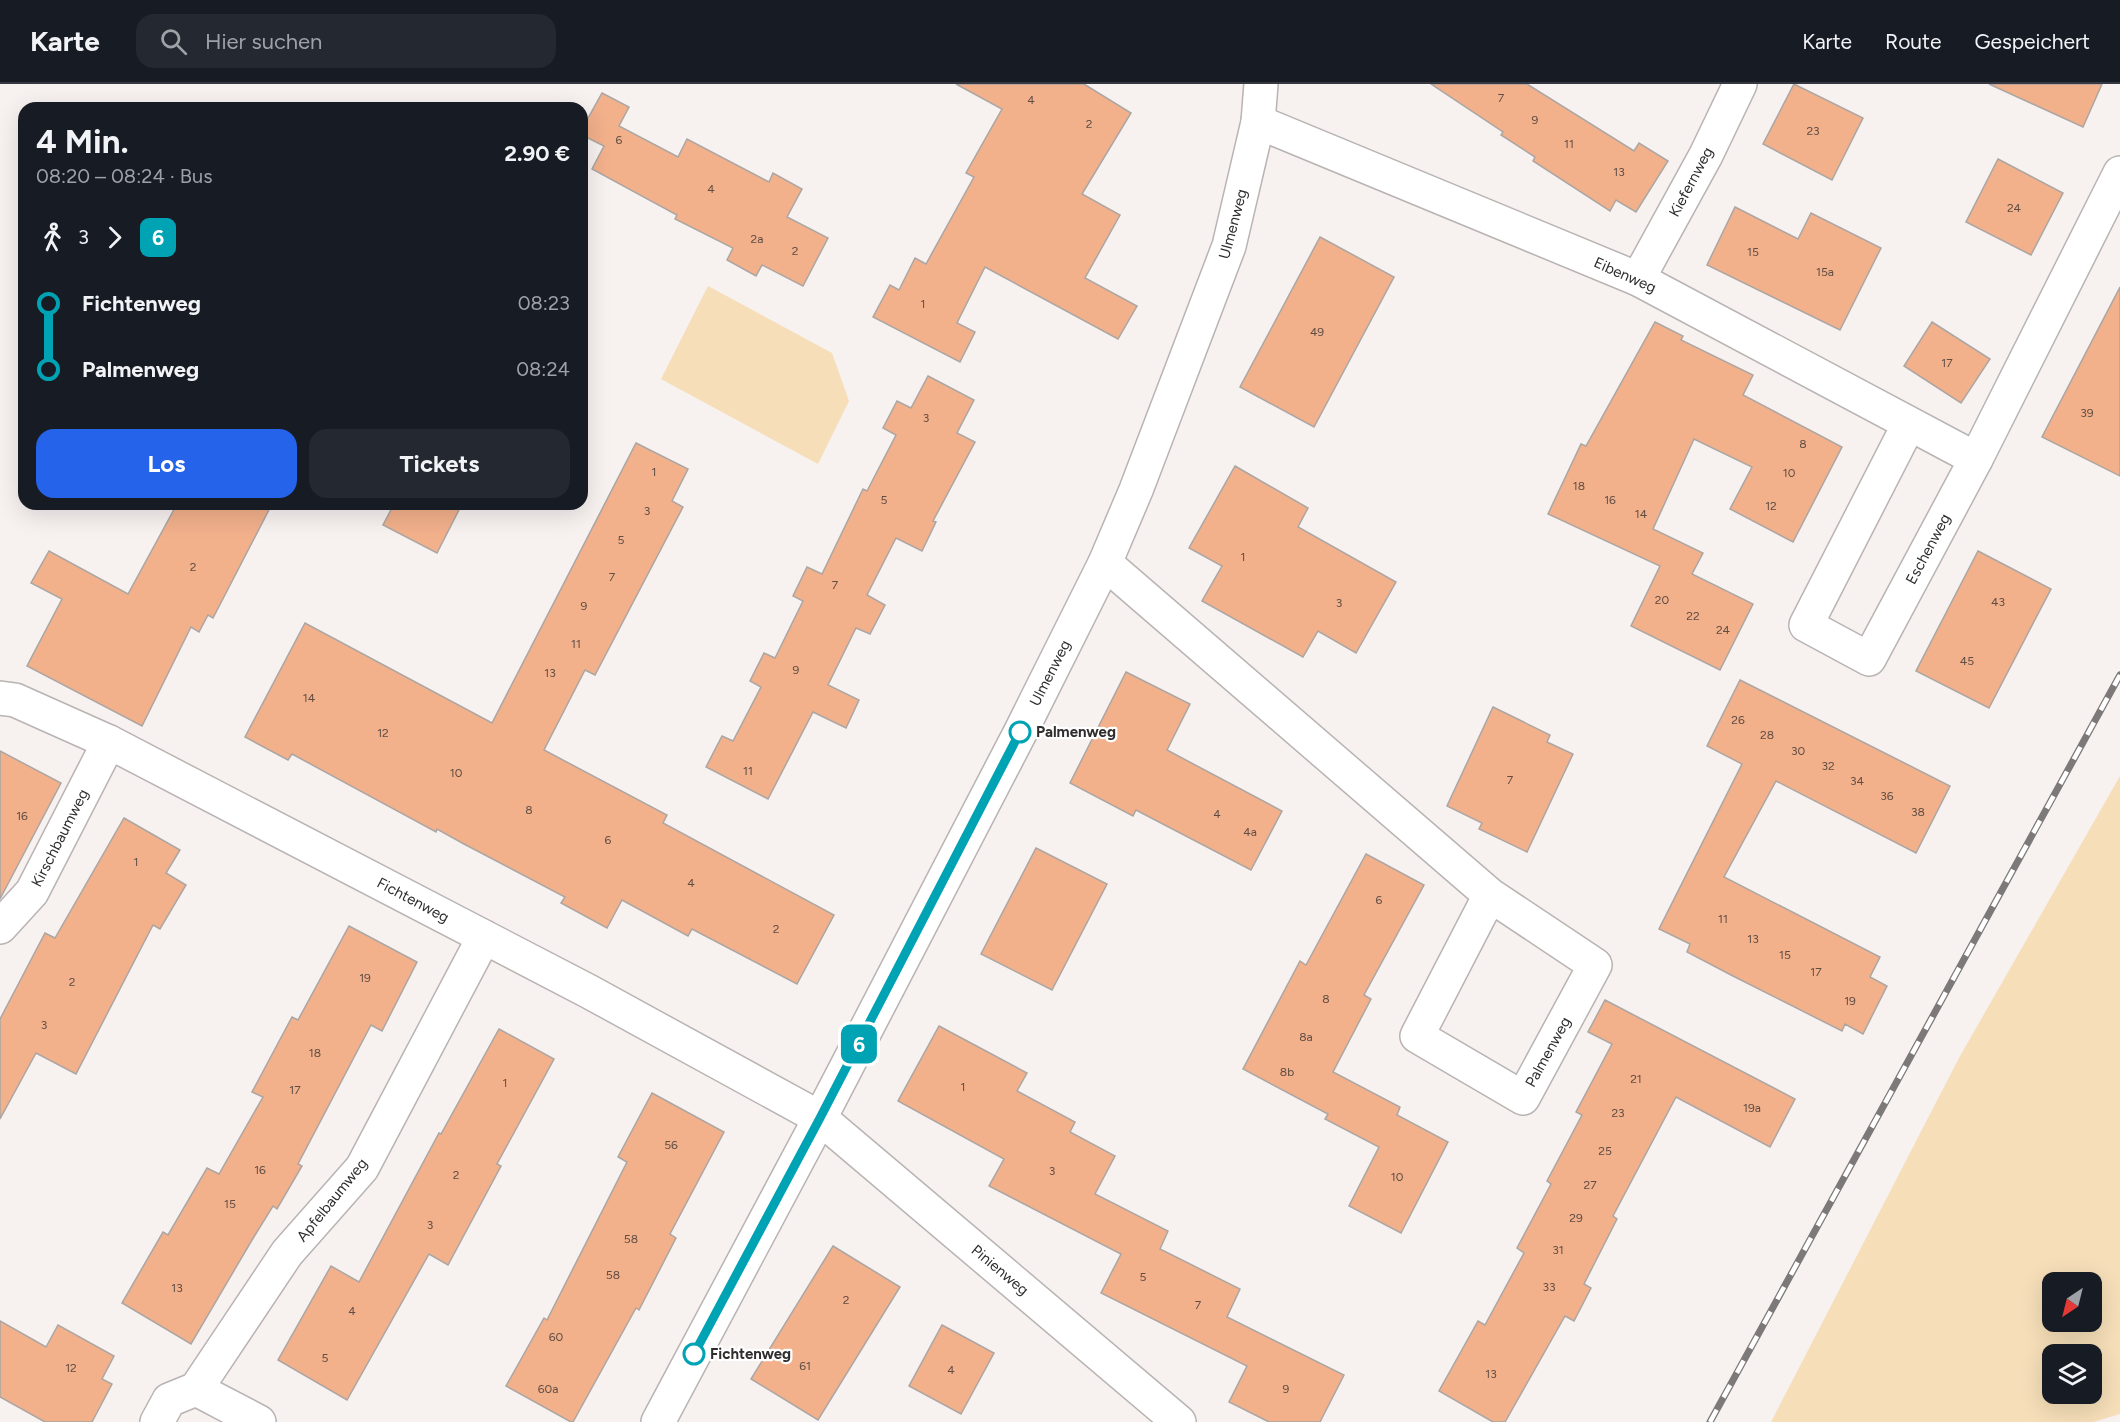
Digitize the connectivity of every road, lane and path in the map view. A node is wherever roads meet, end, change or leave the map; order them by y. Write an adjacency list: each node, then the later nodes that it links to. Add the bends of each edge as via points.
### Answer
1 (1261, 84): 3 (street, Ulmenweg)
2 (1740, 84): 5 (street, Kiefernweg)
3 (1258, 122): 5 (street, Eibenweg); 8 (street, Ulmenweg, via 1229,246)
4 (2120, 173): 7 (street, Eschenweg)
5 (1638, 279): 6 (street, Eibenweg)
6 (1909, 424): 7 (street, Eibenweg); 7 (street, Eschenweg, via 1806,625 1869,659)
7 (1976, 459)
8 (1105, 563): 11 (street, Palmenweg); 14 (street, Ulmenweg)
9 (0, 698): 10 (street, Fichtenweg, via 15,700)
10 (109, 742): 12 (street, Kirschbaumweg, via 32,892); 13 (street, Fichtenweg)
11 (1490, 896): 11 (street, Palmenweg, via 1595,965 1522,1098 1417,1036)
12 (0, 927)
13 (484, 937): 14 (street, Fichtenweg); 15 (street, Apfelbaumweg, via 362,1168 287,1253)
14 (820, 1118): 18 (street, Ulmenweg); 19 (street, Pinienweg)
15 (196, 1389): 16 (street, via 169,1400); 17 (street)
16 (157, 1422)
17 (260, 1422)
18 (658, 1422)
19 (1179, 1422)

